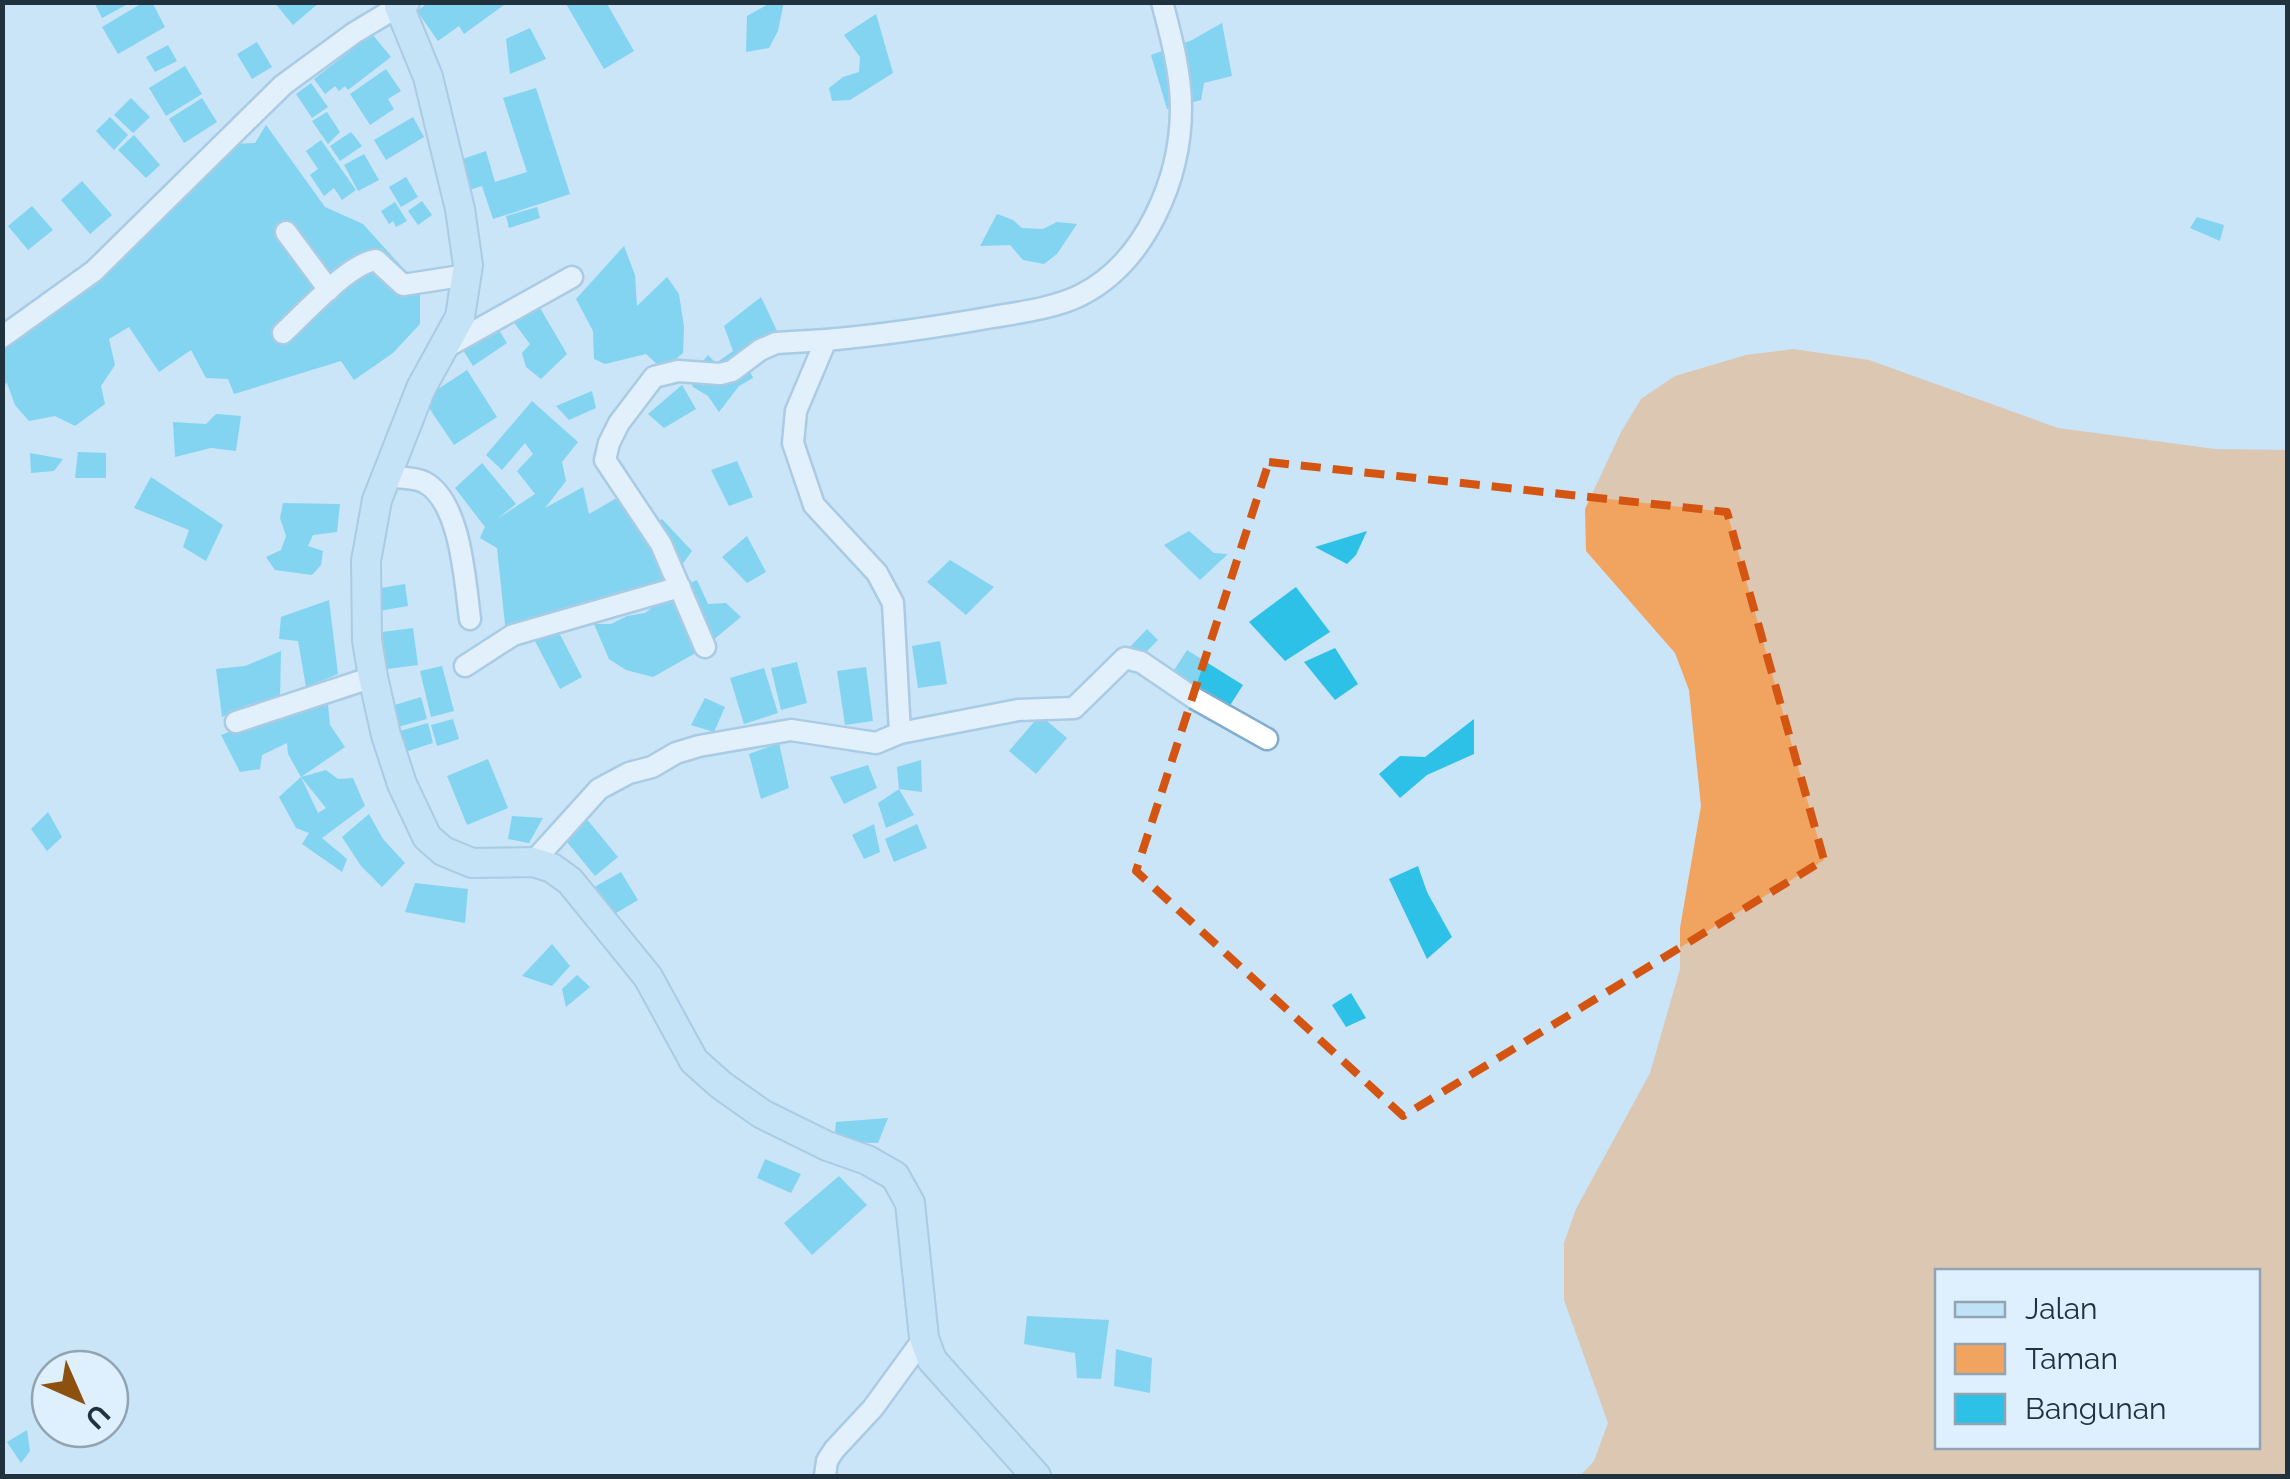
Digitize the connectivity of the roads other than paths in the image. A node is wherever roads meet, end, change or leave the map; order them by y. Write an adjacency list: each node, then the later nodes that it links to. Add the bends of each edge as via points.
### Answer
1 (1162, 2): 9 (street, via 1181,110 1165,192 1135,251 1106,280 1046,307)
2 (402, 4): 4 (street, via 428,77 463,223); 8 (street, via 282,84 94,271)
3 (286, 232): 6 (street)
4 (468, 275): 6 (street, via 403,285 372,260); 10 (street, via 460,317)
5 (572, 278): 10 (street)
6 (329, 290): 7 (street)
7 (284, 333)
8 (2, 337)
9 (826, 340): 12 (street, via 776,343 720,374 654,377 619,423 606,460 661,544); 18 (street, via 796,411 793,443 814,505 877,573 893,603)
10 (443, 350): 11 (street)
11 (386, 476): 13 (street, via 420,480 447,507); 16 (street, via 366,561)
12 (680, 587): 14 (street); 15 (street, via 514,634)
13 (470, 619)
14 (705, 647)
15 (465, 666)
16 (373, 677): 17 (street); 20 (street, via 397,768 427,837 472,864)
17 (236, 722)
18 (900, 733): 19 (street, via 1018,710 1074,708 1129,657); 20 (street, via 876,742 791,730 676,753 599,789)
19 (1267, 739)
20 (533, 862): 21 (street, via 552,868 581,895 648,978 705,1072 762,1114 867,1160 904,1186)
21 (924, 1338): 22 (street, via 834,1450); 23 (street, via 939,1370)
22 (825, 1476)
23 (1036, 1476)

